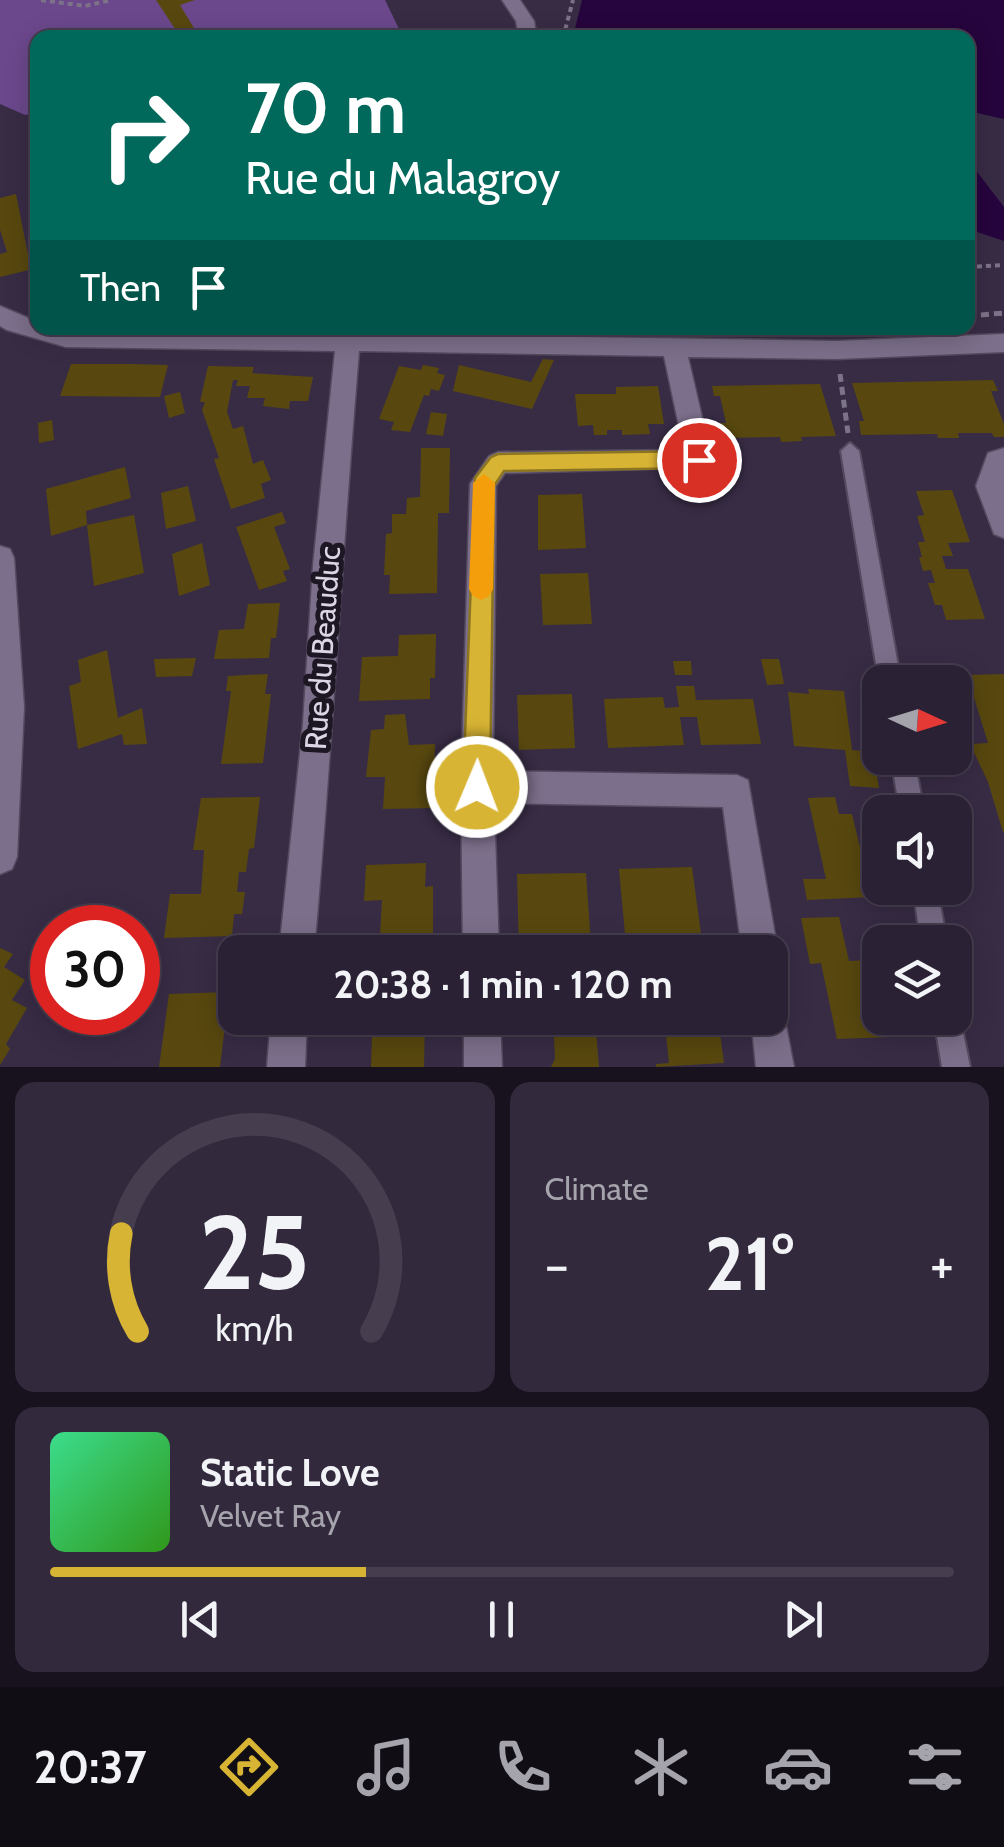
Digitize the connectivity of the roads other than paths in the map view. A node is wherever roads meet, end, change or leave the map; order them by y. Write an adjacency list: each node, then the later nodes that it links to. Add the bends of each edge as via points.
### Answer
1 (511, 0): 2 (street)
2 (527, 30)
3 (5, 326): 4 (street)
4 (30, 331)
5 (51, 335): 7 (street)
6 (435, 335): 7 (street); 9 (street)
7 (348, 342): 17 (street, Rue du Beauduc)
8 (1004, 343): 9 (street)
9 (674, 348): 15 (street, via 699,460 498,463 483,484)
10 (850, 450): 14 (street)
11 (1004, 459): 12 (street, via 996,460 989,486)
12 (1004, 526)
13 (0, 558): 16 (street, via 10,771)
14 (887, 665)
15 (477, 787): 18 (street); 19 (street, via 738,791)
16 (0, 857)
17 (298, 935)
18 (480, 935)
19 (758, 935)
20 (288, 1035): 24 (street)
21 (482, 1035): 25 (street)
22 (771, 1035): 26 (street)
23 (950, 1035): 27 (street)
24 (286, 1067)
25 (483, 1067)
26 (776, 1067)
27 (956, 1067)

